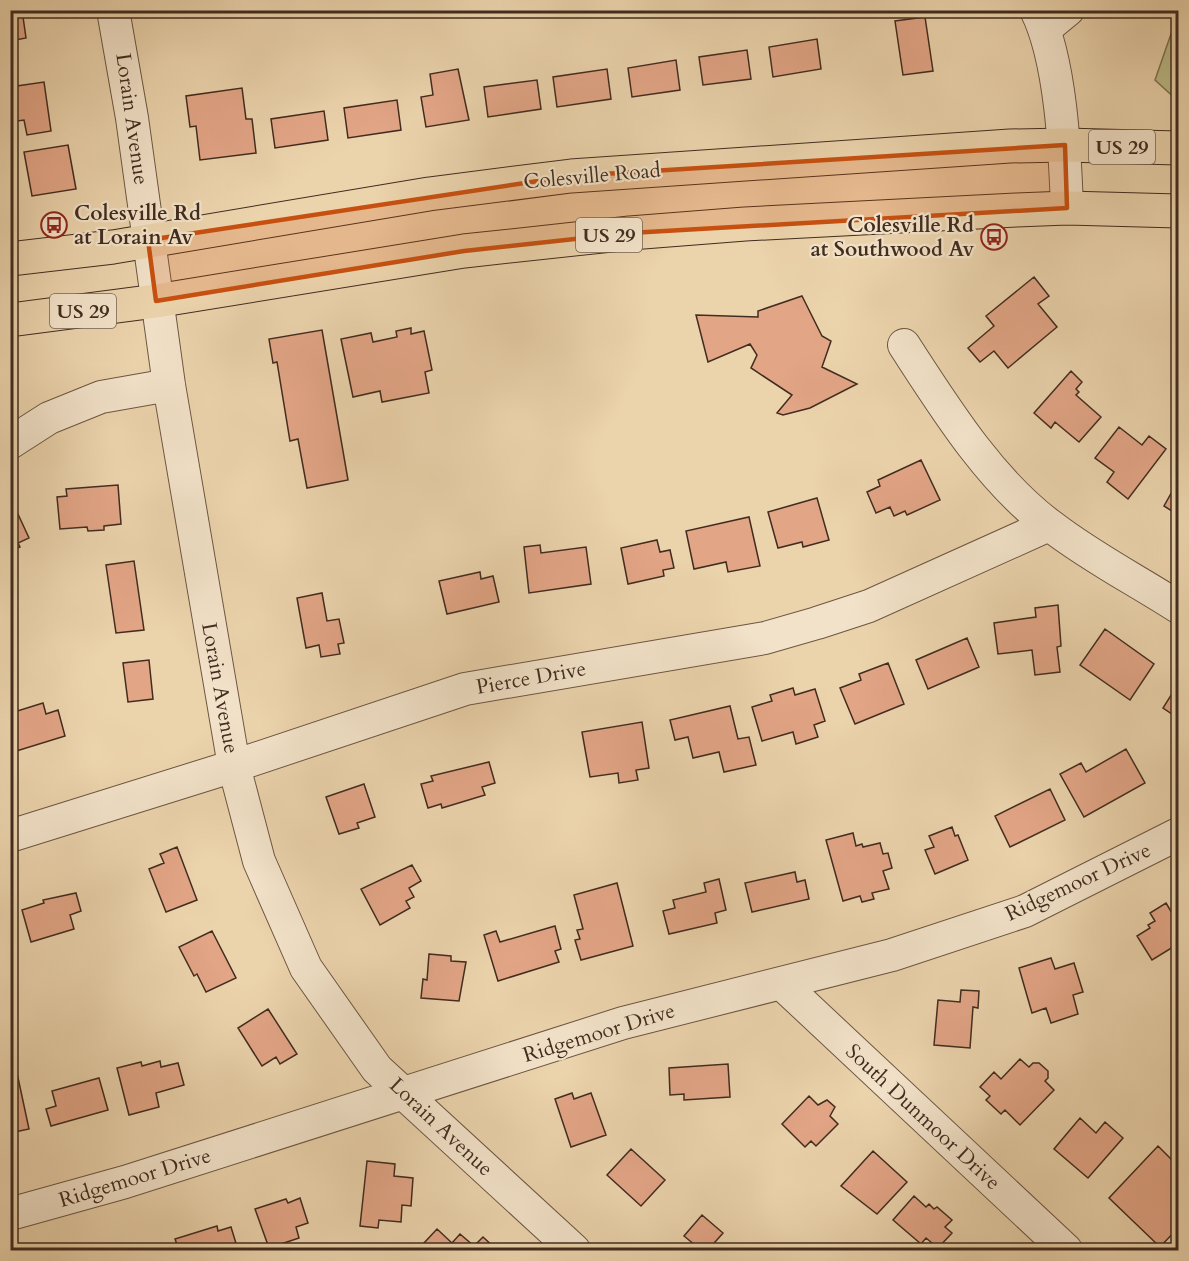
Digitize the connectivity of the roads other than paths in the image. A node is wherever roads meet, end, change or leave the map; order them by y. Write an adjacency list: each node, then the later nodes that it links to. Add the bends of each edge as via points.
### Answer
1 (113, 10): 7 (street, Lorain Avenue)
2 (1050, 17): 3 (street)
3 (1065, 145): 4 (highway, Colesville Road / US 29); 5 (street); 7 (highway, Colesville Road / US 29, via 571,176 429,194)
4 (1179, 148)
5 (1067, 208): 6 (highway, US 29); 9 (highway, US 29, via 630,233 464,251)
6 (1179, 211)
7 (148, 240): 8 (highway, Colesville Road / US 29); 9 (street, Lorain Avenue)
8 (10, 259)
9 (156, 301): 10 (highway, US 29); 12 (street, Lorain Avenue)
10 (10, 320)
11 (904, 345): 14 (street, via 964,436)
12 (169, 385): 13 (street, via 101,397 49,418); 16 (street, Lorain Avenue)
13 (10, 443)
14 (1049, 525): 15 (street); 16 (street, Pierce Drive, via 869,606 817,624 765,638 465,689)
15 (1179, 607)
16 (234, 766): 18 (street, Pierce Drive); 20 (street, Lorain Avenue, via 259,861 306,968 377,1069)
17 (1179, 834): 19 (street, Ridgemoor Drive, via 1025,911 892,955)
18 (10, 836)
19 (781, 983): 20 (street, Ridgemoor Drive, via 623,1023); 23 (street, South Dunmoor Drive)
20 (405, 1094): 21 (street, Ridgemoor Drive); 22 (street, Lorain Avenue)
21 (10, 1214)
22 (574, 1251)
23 (1066, 1251)

